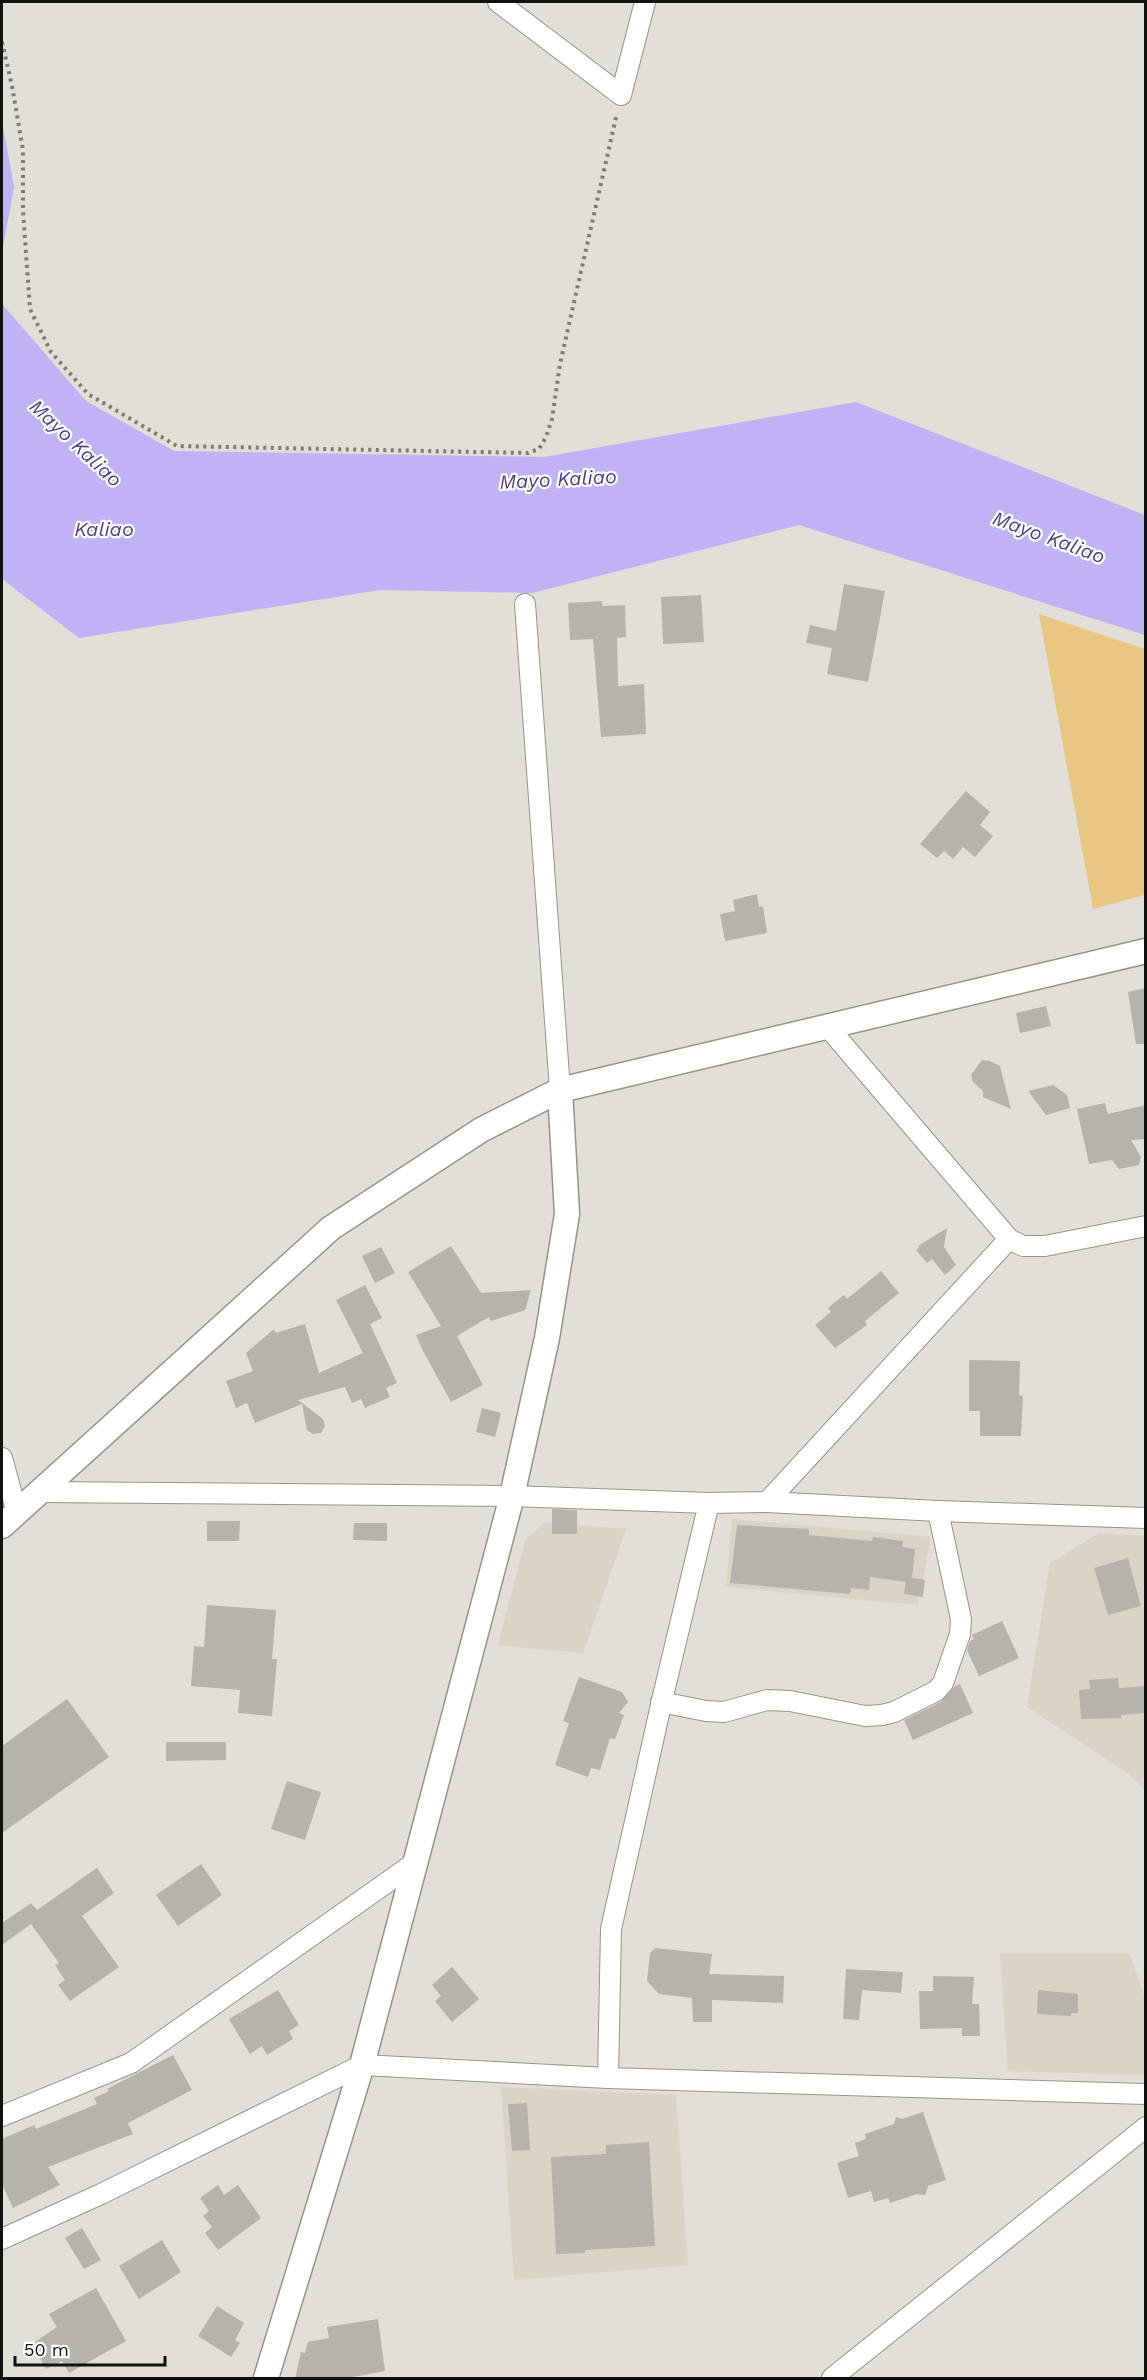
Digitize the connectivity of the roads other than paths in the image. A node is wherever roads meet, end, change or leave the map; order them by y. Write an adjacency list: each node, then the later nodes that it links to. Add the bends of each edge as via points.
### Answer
1 (498, 2): 2 (street, via 621,95)
2 (645, 2)
3 (525, 604): 6 (street)
4 (1146, 951): 5 (street)
5 (827, 1026): 6 (street); 8 (street)
6 (560, 1090): 10 (street, via 481,1131 331,1228); 11 (street, via 567,1214 548,1338)
7 (1146, 1226): 8 (street, via 1045,1246 1023,1246)
8 (1009, 1239): 12 (street)
9 (2, 1458): 16 (street)
10 (41, 1492): 11 (street); 16 (street)
11 (512, 1497): 13 (street); 18 (street)
12 (767, 1502): 13 (street); 14 (street)
13 (709, 1503): 17 (street)
14 (938, 1511): 15 (street); 17 (street, via 961,1619 947,1674 936,1691 894,1712 865,1716 790,1701 767,1700 724,1712)
15 (1146, 1518)
16 (9, 1520)
17 (661, 1702): 20 (street, via 611,1929)
18 (413, 1864): 19 (street); 22 (street, via 131,2063)
19 (362, 2065): 20 (street); 24 (street); 25 (street)
20 (608, 2078): 21 (street)
21 (1146, 2094)
22 (2, 2116)
23 (1146, 2127): 26 (street)
24 (2, 2239)
25 (266, 2379)
26 (832, 2379)

